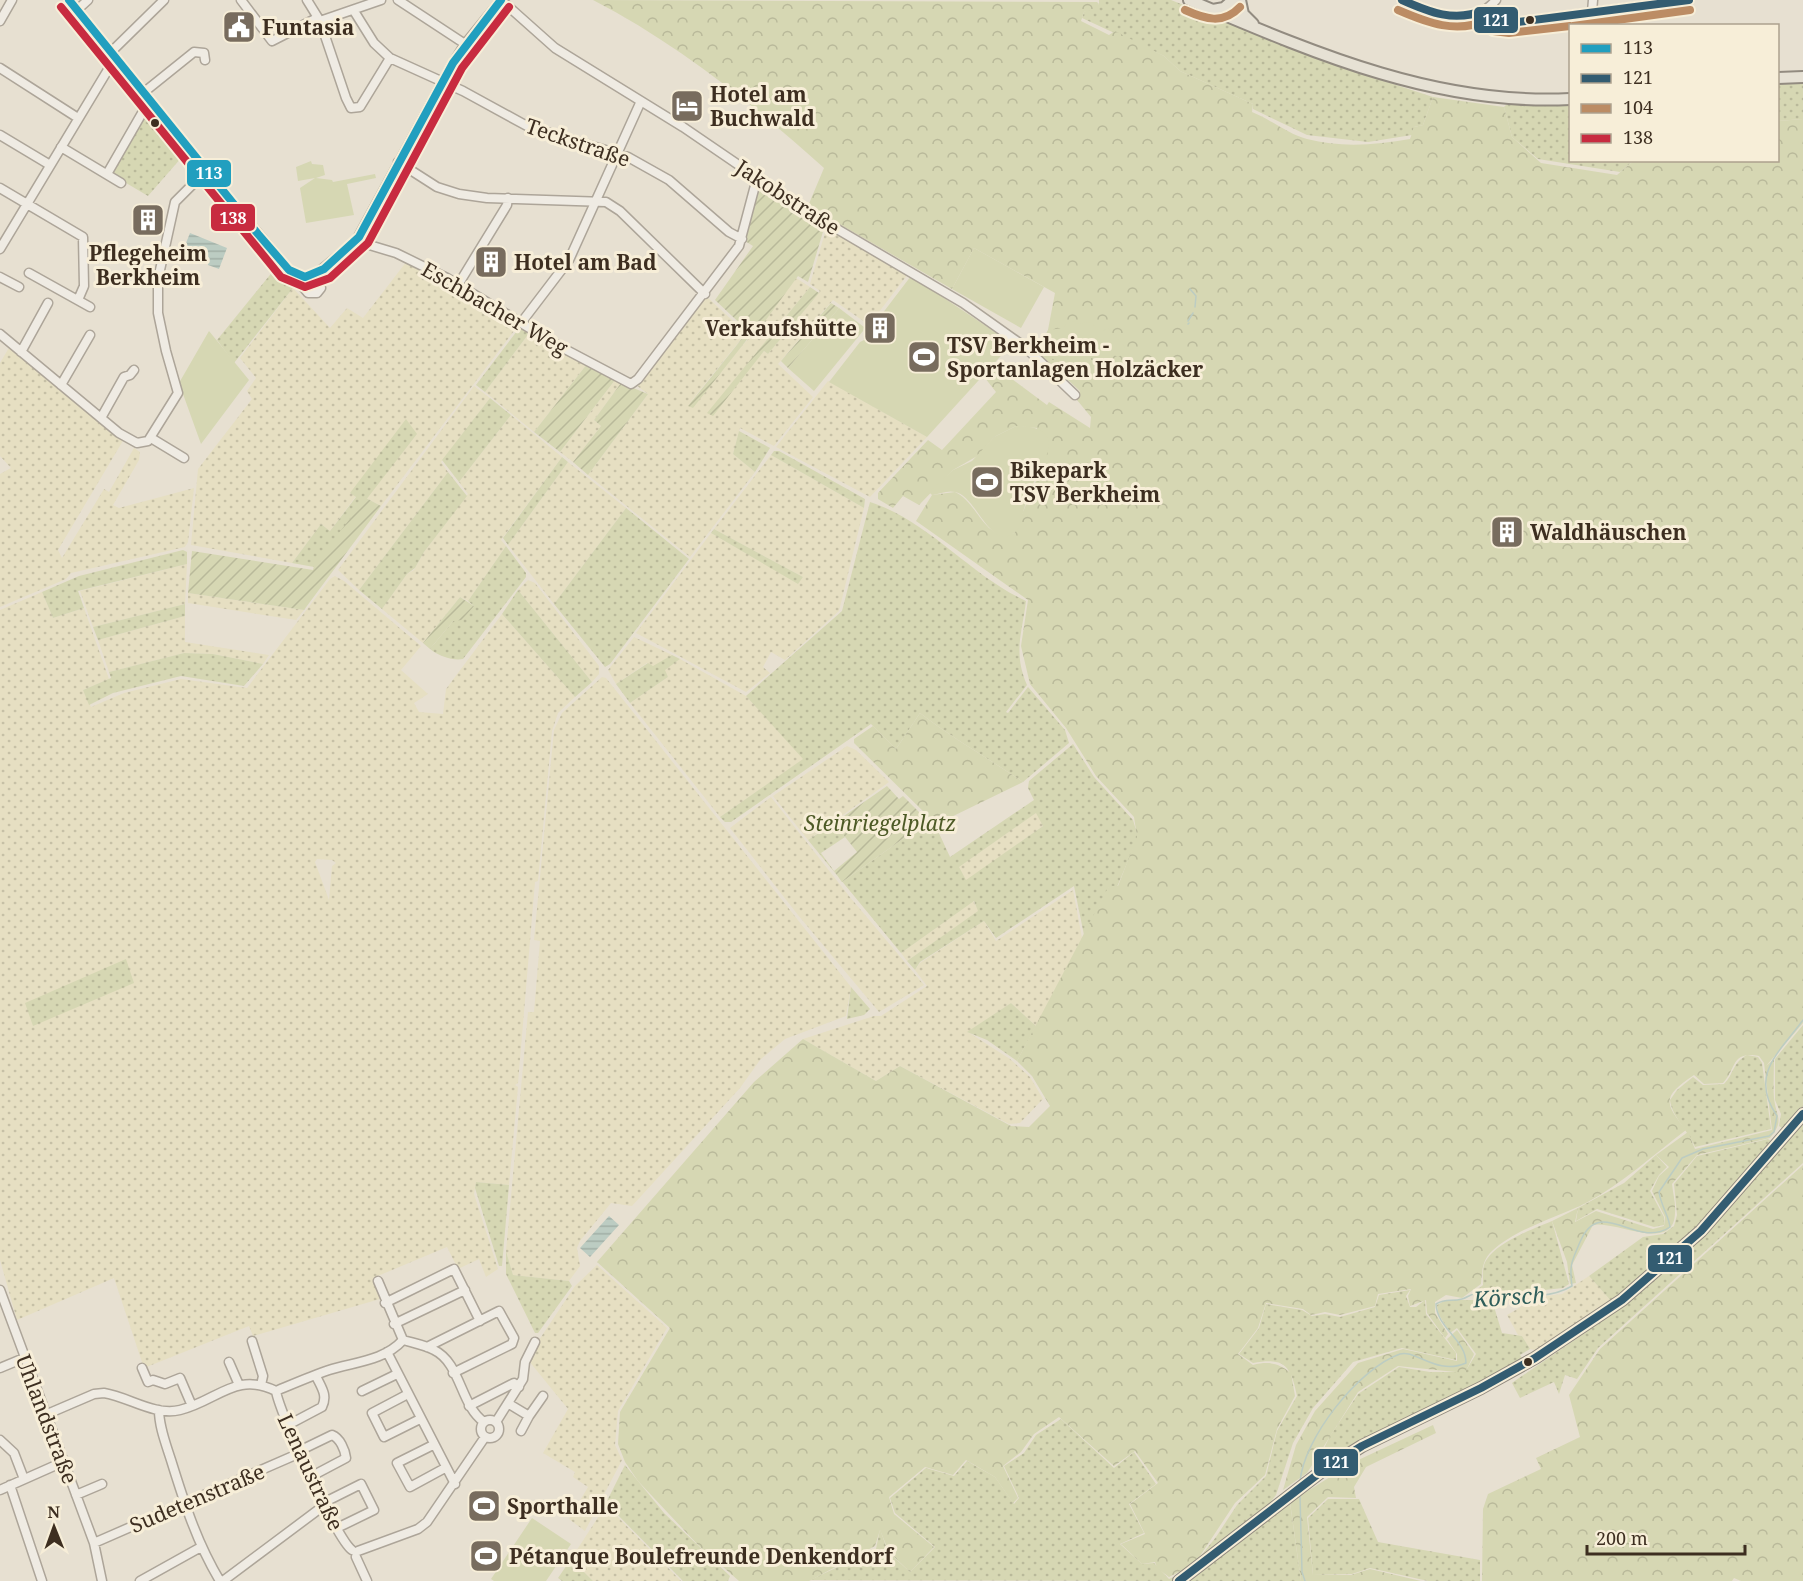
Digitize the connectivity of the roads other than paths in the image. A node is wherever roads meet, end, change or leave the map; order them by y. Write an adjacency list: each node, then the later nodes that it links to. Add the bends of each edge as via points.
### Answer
1 (12, 0): 22 (street)
2 (69, 0): 17 (street)
3 (88, 0): 17 (street)
4 (164, 0): 27 (street)
5 (241, 0): 24 (street, via 269,39 275,40)
6 (307, 0): 24 (street)
7 (381, 0): 20 (street)
8 (398, 0): 26 (street)
9 (501, 0): 26 (street); 36 (street, Jakobstraße, via 555,48)
10 (1189, 0): 18 (main road)
11 (1233, 0): 18 (main road, via 1224,8); 23 (main road)
12 (1240, 0): 23 (main road); 25 (main road, via 1243,14)
13 (1402, 0): 19 (street, via 1449,17 1471,16)
14 (1496, 0): 19 (street)
15 (1593, 0): 21 (street)
16 (1689, 0): 21 (street)
17 (77, 10): 27 (street)
18 (1212, 10): 23 (main road)
19 (1484, 10): 21 (street, via 1497,21 1508,23)
20 (354, 11): 24 (street); 28 (street, Teckstraße, via 374,43)
21 (1592, 12)
22 (1, 15)
23 (1230, 17): 25 (main road)
24 (319, 20): 28 (street, via 351,108 360,107)
25 (1255, 27): 35 (main road, via 1366,70 1414,84 1494,98)
26 (465, 44): 33 (street)
27 (112, 56): 34 (street); 37 (street)
28 (390, 58): 33 (street, Teckstraße)
29 (205, 60): 34 (street, via 201,52 192,54)
30 (0, 68): 37 (street)
31 (1779, 78): 32 (main road)
32 (1803, 78)
33 (443, 81): 40 (street, Teckstraße, via 527,126); 41 (street)
34 (146, 97): 43 (street); 44 (street)
35 (1569, 99)
36 (641, 101): 40 (street); 45 (street, Jakobstraße)
37 (78, 118): 39 (street)
38 (0, 135): 42 (street)
39 (61, 147): 42 (street); 44 (street)
40 (618, 153): 49 (street); 51 (street, Teckstraße, via 669,180 729,232)
41 (398, 162): 48 (street, via 443,189); 52 (street)
42 (50, 165): 50 (street)
43 (206, 171): 55 (street); 72 (street, via 176,198 161,259 158,313 178,393)
44 (107, 174): 46 (street)
45 (757, 178): 51 (street); 70 (street, Jakobstraße, via 963,303 1025,347)
46 (121, 183)
47 (0, 188): 50 (street)
48 (508, 198): 49 (street); 58 (street)
49 (596, 200): 60 (street, via 620,211); 64 (street, via 569,260)
50 (27, 204): 53 (street); 61 (street, via 83,237 84,286)
51 (742, 238): 60 (street)
52 (356, 241): 56 (street); 58 (street, Eschbacher Weg, via 396,253)
53 (0, 249)
54 (29, 273): 61 (street)
55 (294, 274): 56 (street); 56 (street, via 305,291 313,294 321,288)
56 (316, 274)
57 (0, 276): 59 (street)
58 (458, 285): 64 (street, Eschbacher Weg)
59 (19, 287)
60 (705, 294): 64 (street, Eschbacher Weg, via 631,384)
61 (78, 300): 63 (street)
62 (48, 303): 67 (street)
63 (90, 307)
64 (521, 323)
65 (0, 334): 67 (street)
66 (90, 335): 69 (street)
67 (21, 352): 69 (street)
68 (134, 370): 71 (street, via 124,377)
69 (61, 385): 71 (street)
70 (1075, 395)
71 (100, 418): 72 (street, via 141,444)
72 (151, 438): 73 (street)
73 (184, 458)
74 (1803, 1114): 136 (main road, via 1701,1231 1622,1300 1535,1358 1362,1446 1310,1478)
75 (378, 1281): 78 (street)
76 (0, 1290): 79 (street, Uhlandstraße)
77 (465, 1290): 78 (street, via 454,1269); 80 (street); 81 (street)
78 (385, 1303): 81 (street)
79 (3, 1310): 87 (street, Uhlandstraße)
80 (480, 1321): 85 (street); 91 (street, via 499,1311 513,1338 512,1344)
81 (394, 1324): 82 (street)
82 (403, 1340): 85 (street); 86 (street)
83 (252, 1341): 95 (street, via 263,1376)
84 (535, 1342): 96 (street)
85 (427, 1347): 91 (street, via 445,1358)
86 (387, 1352): 92 (street); 93 (street)
87 (24, 1358): 89 (street); 105 (street, Uhlandstraße)
88 (229, 1362): 94 (street)
89 (0, 1368)
90 (142, 1368): 102 (street, via 148,1382 165,1384 180,1378)
91 (453, 1373): 103 (street)
92 (397, 1374): 98 (street); 99 (street)
93 (316, 1376): 97 (street); 110 (street, via 325,1402)
94 (239, 1385): 95 (street); 102 (street)
95 (261, 1385): 97 (street)
96 (519, 1387): 101 (street); 103 (street, via 514,1383)
97 (276, 1391): 110 (street, Lenaustraße)
98 (362, 1391)
99 (408, 1394): 107 (street); 107 (street, via 372,1413 384,1437)
100 (543, 1396): 106 (street)
101 (508, 1404): 106 (street); 109 (street)
102 (192, 1406): 104 (street, via 170,1412)
103 (469, 1406): 108 (street)
104 (159, 1410): 105 (street, via 104,1393); 126 (street)
105 (45, 1415): 116 (street, Uhlandstraße)
106 (529, 1416): 111 (street)
107 (420, 1419): 114 (street)
108 (484, 1422): 109 (street); 112 (street, via 481,1429)
109 (496, 1422): 112 (street, Lenaustraße, via 498,1434)
110 (288, 1425): 115 (street, Lenaustraße)
111 (521, 1431)
112 (485, 1437): 121 (street, Lenaustraße)
113 (0, 1440): 119 (street, via 14,1453)
114 (433, 1445): 117 (street); 117 (street, via 397,1463 410,1487)
115 (300, 1452): 118 (street, Lenaustraße); 118 (street, Sudetenstraße, via 332,1435 345,1453 346,1458); 126 (street, Sudetenstraße)
116 (63, 1462): 119 (street); 124 (street, Uhlandstraße)
117 (444, 1468): 121 (street)
118 (312, 1476): 125 (street, Lenaustraße)
119 (24, 1479): 122 (street)
120 (102, 1484): 124 (street, Uhlandstraße)
121 (454, 1484): 130 (street, Lenaustraße, via 418,1529)
122 (10, 1485): 123 (street); 131 (street)
123 (0, 1490)
124 (76, 1495): 128 (street, Uhlandstraße)
125 (326, 1503): 127 (street, Lenaustraße); 127 (street, via 361,1484 374,1510); 134 (street)
126 (185, 1504): 128 (street, Sudetenstraße); 129 (street)
127 (337, 1528): 130 (street, Lenaustraße)
128 (94, 1543): 132 (street, Uhlandstraße)
129 (201, 1547): 133 (street); 134 (street)
130 (355, 1552): 135 (street)
131 (42, 1581)
132 (102, 1581)
133 (140, 1581)
134 (222, 1581)
135 (367, 1581)
136 (1179, 1581)

